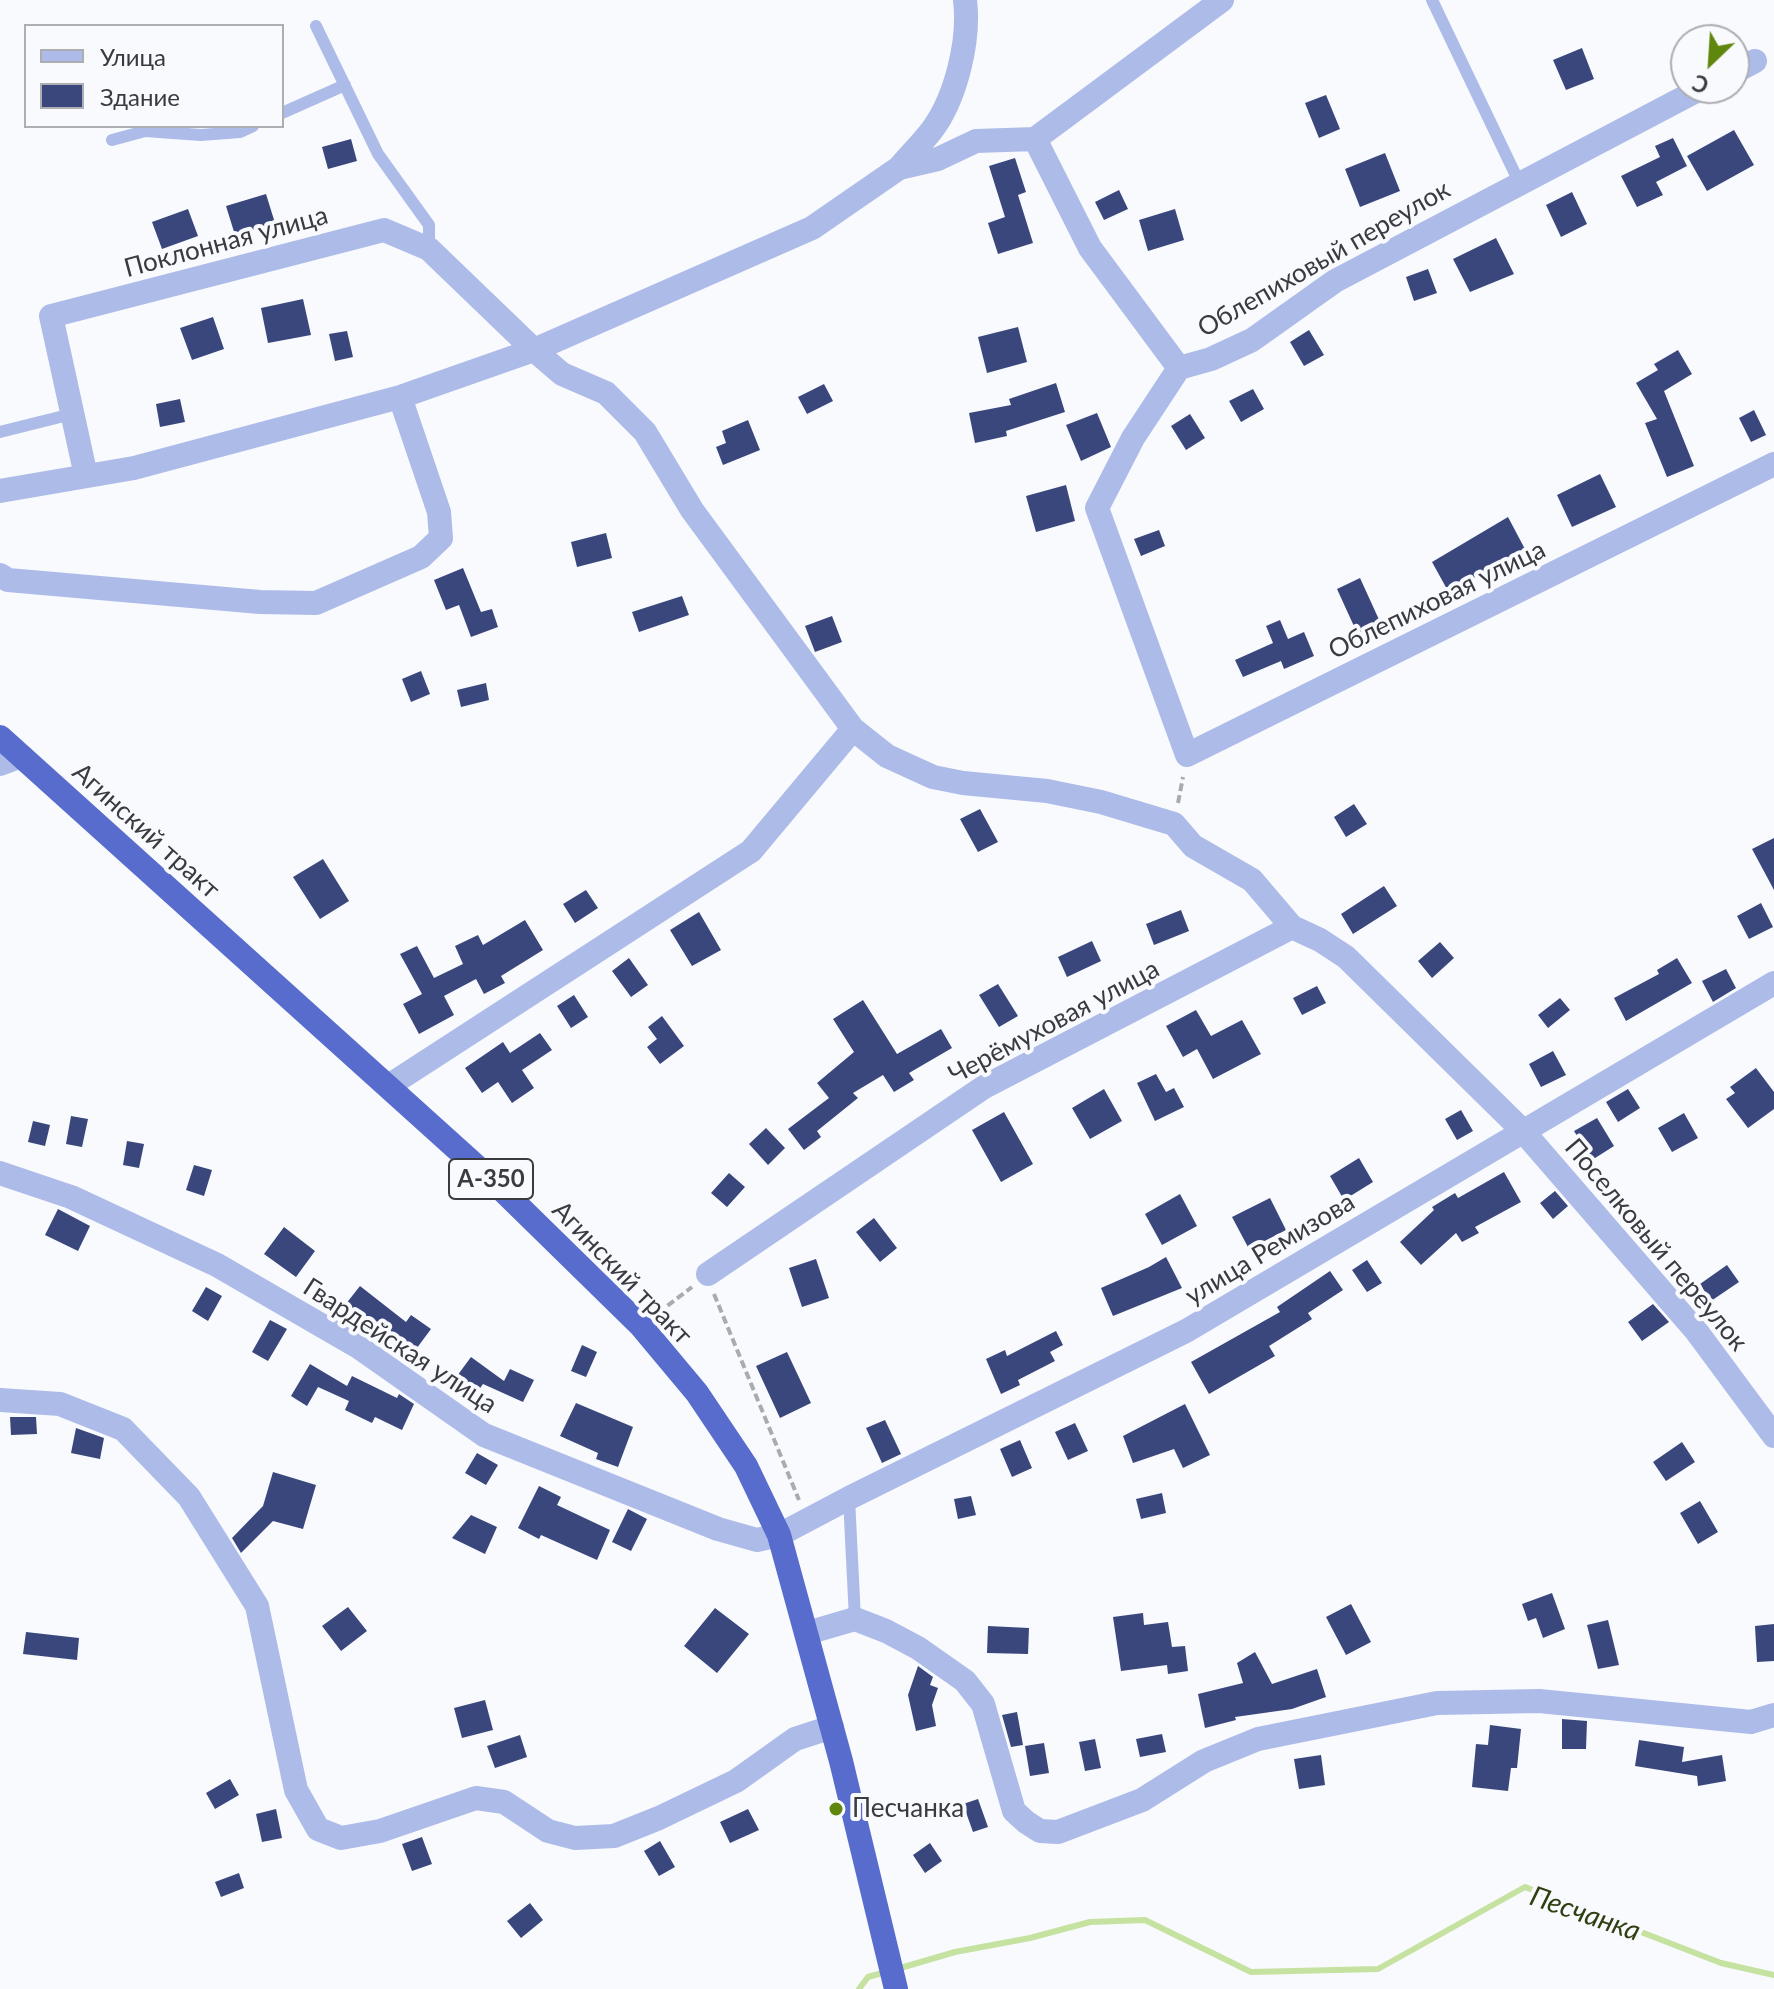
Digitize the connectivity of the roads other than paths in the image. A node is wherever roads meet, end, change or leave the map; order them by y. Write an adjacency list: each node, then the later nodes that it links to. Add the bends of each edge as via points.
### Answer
1 (965, 0): 11 (street, via 959,76 934,128)
2 (1222, 0): 9 (street)
3 (1432, 0): 12 (lane)
4 (316, 26): 5 (lane)
5 (345, 85): 7 (lane); 13 (lane, via 378,154 429,225)
6 (1671, 104): 12 (street, Облепиховый переулок)
7 (284, 112)
8 (249, 128): 10 (lane, via 201,135 145,131)
9 (1035, 139): 11 (street, via 976,141 938,159); 15 (street, via 1090,248)
10 (112, 140)
11 (899, 168): 14 (street, via 812,228)
12 (1519, 182): 15 (street, Облепиховый переулок, via 1335,281 1252,340)
13 (429, 249): 14 (street, Поклонная улица); 17 (street, Поклонная улица, via 384,230 51,316)
14 (534, 350): 16 (street); 23 (street, Поклонная улица, via 562,374 606,393 645,432 692,510)
15 (1179, 368): 25 (street, Облепиховый переулок, via 1133,438 1097,508)
16 (400, 397): 20 (street); 22 (street, via 439,512 441,538 421,557 316,603 8,580)
17 (72, 414): 18 (lane); 20 (street, Поклонная улица)
18 (0, 432)
19 (1774, 464): 25 (street, Облепиховая улица)
20 (86, 476): 21 (street)
21 (0, 491)
22 (0, 575)
23 (853, 729): 27 (street, Поклонная улица, via 887,756 933,777 1047,791 1174,824 1193,846 1252,880); 29 (street, via 751,851)
24 (0, 737): 26 (highway, Агинский тракт / А-350)
25 (1187, 755)
26 (10, 760): 29 (highway, Агинский тракт / А-350)
27 (1292, 927): 30 (street, Поселковый переулок, via 1346,957); 32 (street, Черёмуховая улица, via 984,1087)
28 (1774, 983): 30 (street, улица Ремизова)
29 (390, 1085): 36 (highway, Агинский тракт / А-350, via 641,1326 697,1393 746,1466)
30 (1522, 1130): 34 (street, Поселковый переулок, via 1697,1332); 35 (street, улица Ремизова, via 1186,1331)
31 (0, 1173): 36 (street, Гвардейская улица, via 71,1197 217,1265 357,1346 484,1435 718,1529 757,1540)
32 (708, 1274)
33 (0, 1400): 40 (street, via 60,1404 123,1429 189,1497 257,1606 296,1790 318,1829 341,1838 380,1831 476,1798 504,1802 548,1831 575,1838 614,1836 736,1781 795,1739)
34 (1774, 1436)
35 (849, 1498): 36 (street, улица Ремизова); 37 (lane)
36 (779, 1535): 38 (highway, Агинский тракт / А-350)
37 (855, 1619): 38 (street); 39 (street, via 918,1648 965,1681 983,1704 1014,1811 1040,1831 1058,1832 1142,1800 1204,1761 1258,1739 1437,1703 1539,1701 1751,1722)
38 (807, 1633): 40 (highway, Агинский тракт / А-350)
39 (1774, 1715)
40 (832, 1727): 41 (highway, Агинский тракт / А-350)
41 (896, 1989)

